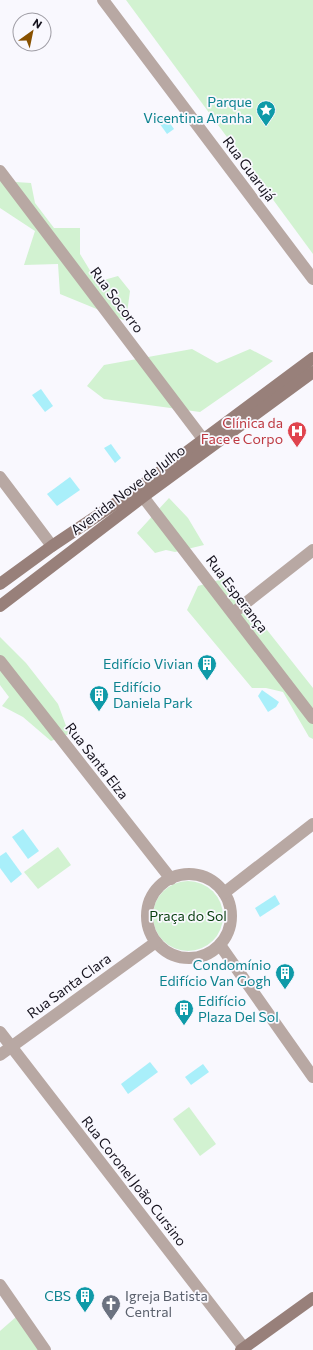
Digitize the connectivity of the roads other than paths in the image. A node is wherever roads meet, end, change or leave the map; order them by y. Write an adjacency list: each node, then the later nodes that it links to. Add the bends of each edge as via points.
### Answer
1 (103, 0): 3 (street, Rua Guarujá)
2 (0, 171): 6 (street, Rua Socorro)
3 (313, 279)
4 (313, 358): 6 (main road, Avenida Nove de Julho)
5 (313, 372): 6 (main road, Avenida Nove de Julho)
6 (206, 444): 8 (main road, Avenida Nove de Julho)
7 (0, 477): 9 (street)
8 (141, 492): 9 (main road, Avenida Nove de Julho); 12 (main road, Avenida Nove de Julho); 13 (street, Rua Esperança)
9 (52, 546): 11 (main road, Avenida Nove de Julho)
10 (313, 550): 13 (street)
11 (0, 584)
12 (0, 606)
13 (233, 613): 15 (street, Rua Esperança)
14 (0, 661): 17 (street, Rua Santa Elza)
15 (313, 718)
16 (313, 824): 18 (street)
17 (171, 879): 18 (street, via 195,875 212,882); 19 (street, via 160,886 148,907 147,919)
18 (224, 894): 20 (street, via 230,908 231,921)
19 (156, 942): 20 (street, via 167,952 180,957 195,958 208,954); 22 (street, Rua Santa Clara)
20 (220, 945): 24 (street)
21 (0, 1032): 22 (street, Rua Coronel João Cursino)
22 (11, 1047): 23 (street, Rua Santa Clara); 27 (street, Rua Coronel João Cursino)
23 (0, 1055)
24 (313, 1077)
25 (0, 1285): 28 (street)
26 (313, 1298): 27 (main road)
27 (242, 1349)
28 (45, 1350)

